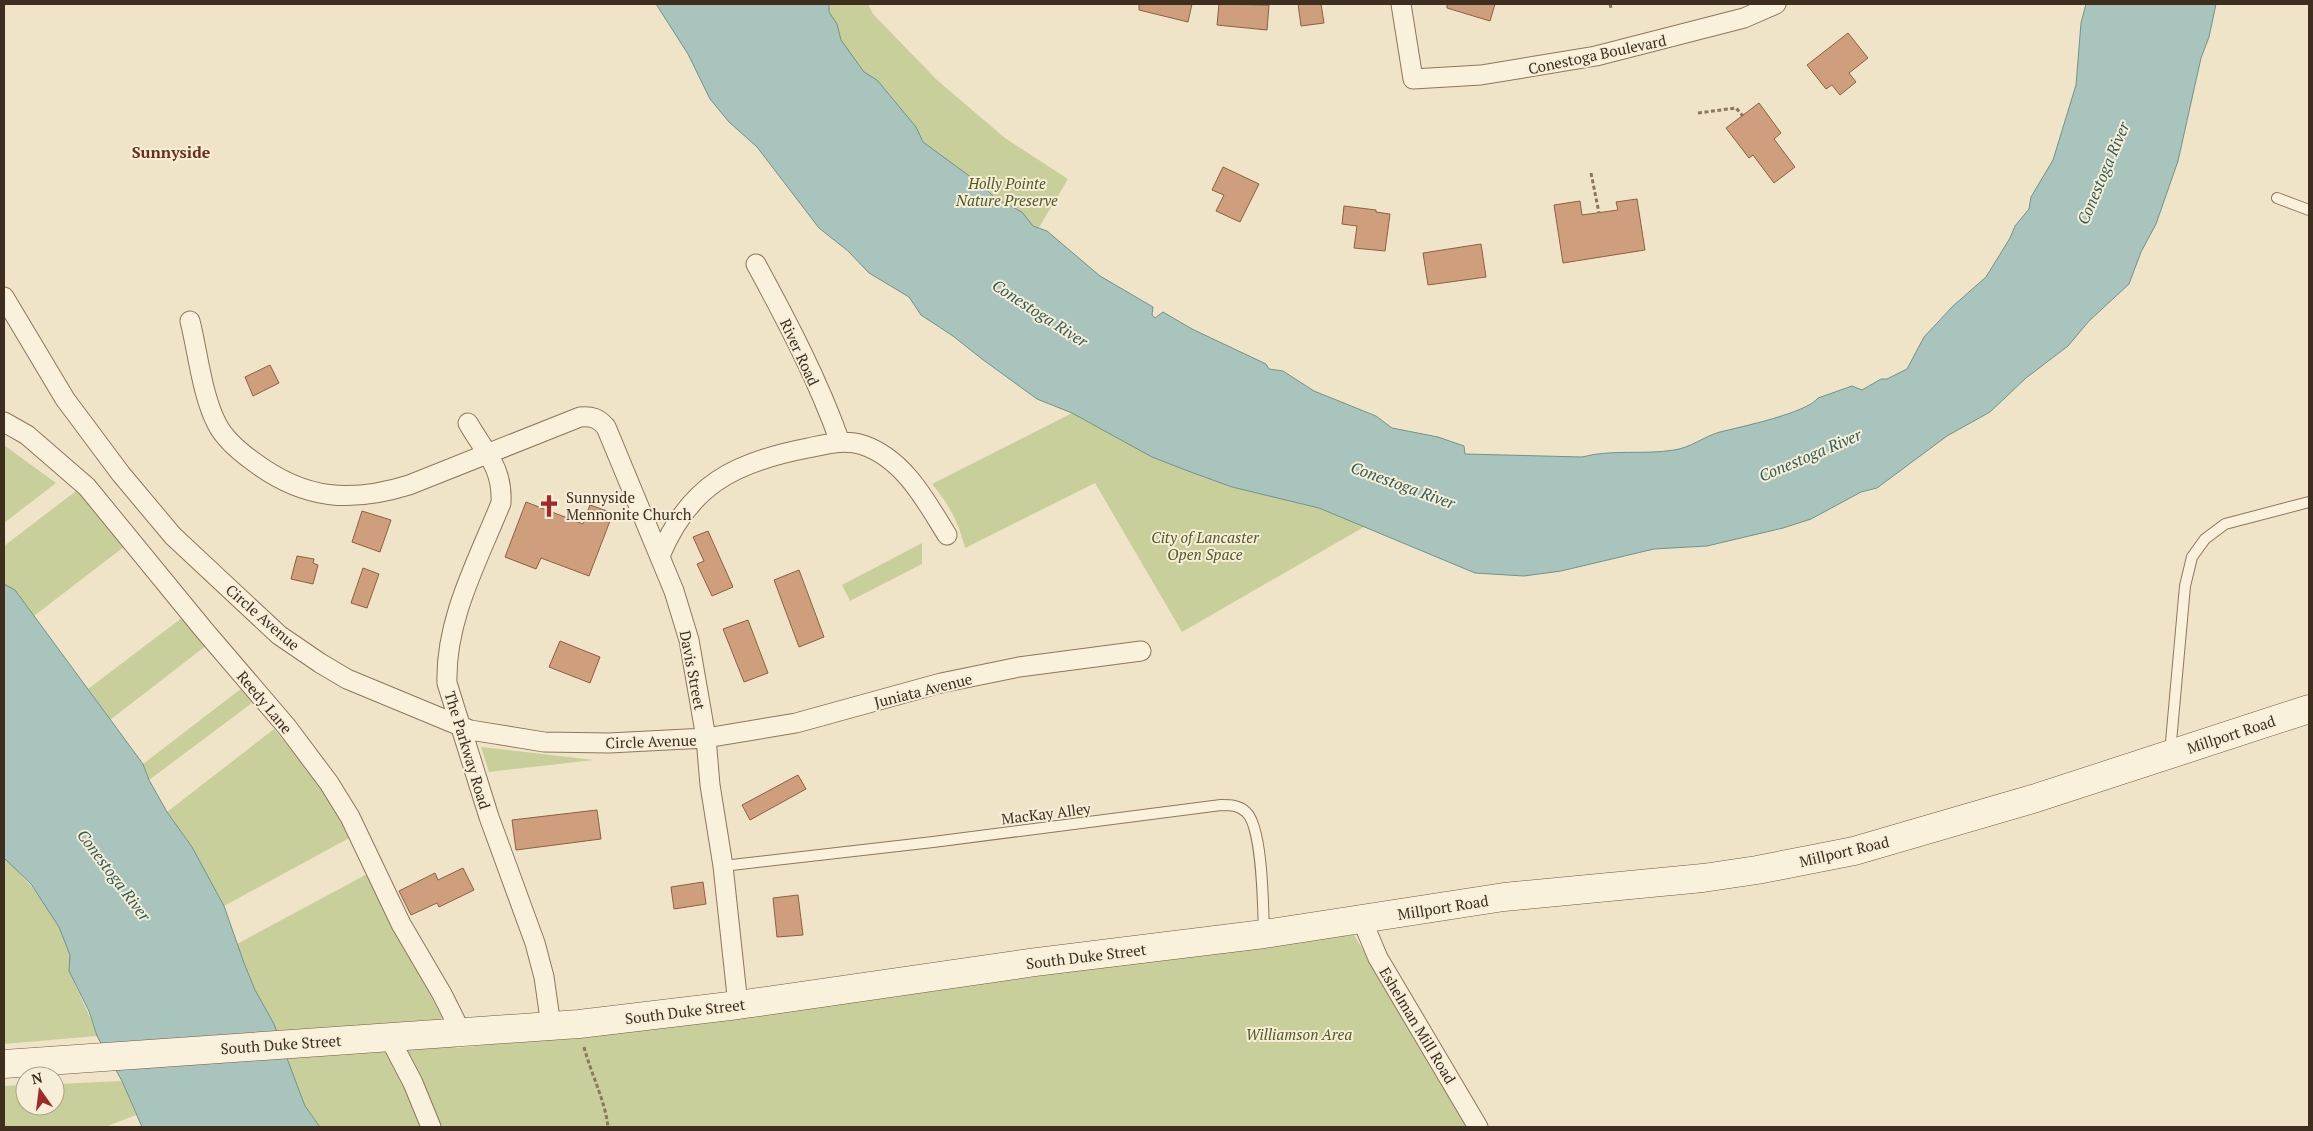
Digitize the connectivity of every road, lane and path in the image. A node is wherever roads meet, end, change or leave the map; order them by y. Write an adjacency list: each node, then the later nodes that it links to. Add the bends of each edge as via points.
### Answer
1 (1401, 4): 2 (street, Conestoga Boulevard, via 1413,80 1481,75 1596,56 1744,18)
2 (1776, 4)
3 (1698, 113): 4 (path, via 1736,108)
4 (1743, 116)
5 (1591, 172): 8 (path)
6 (2277, 198): 7 (lane)
7 (2309, 210)
8 (1599, 212)
9 (756, 264): 14 (street, River Road, via 811,374)
10 (4, 298): 21 (street, Circle Avenue, via 65,399 173,536 279,635 320,664 347,679)
11 (190, 321): 15 (street, via 217,426 244,455 304,490 332,495 381,494)
12 (4, 422): 30 (street, Reedy Lane, via 27,435 87,487 330,783 350,817 401,924)
13 (468, 423): 15 (street, The Parkway Road)
14 (840, 442): 17 (street, via 865,446 899,468 927,501); 18 (street, via 791,451 746,464 726,474 690,504 669,534)
15 (486, 455): 18 (street, Davis Street, via 580,417 591,416 600,420 606,427); 21 (street, The Parkway Road, via 496,467 502,484 501,503 460,605 446,660 447,683)
16 (2309, 502): 23 (lane, via 2225,524 2205,539 2192,556 2185,586)
17 (947, 535)
18 (660, 556): 22 (street, Davis Street, via 688,640)
19 (1141, 651): 22 (street, Juniata Avenue, via 941,683 796,723)
20 (2309, 709): 23 (main road, Millport Road)
21 (460, 725): 22 (street, Circle Avenue, via 470,730 544,742 609,743); 29 (street, The Parkway Road, via 534,943 544,977)
22 (706, 738): 24 (street, Davis Street)
23 (2170, 754): 25 (main road, Millport Road, via 2036,798 1844,853 1702,878 1504,897)
24 (723, 866): 26 (lane, MacKay Alley, via 1235,805 1247,812 1254,825 1263,886); 27 (street, Davis Street)
25 (1362, 920): 26 (main road, South Duke Street); 35 (street, Eshelman Mill Road, via 1378,958)
26 (1264, 934): 27 (main road, South Duke Street, via 1036,962)
27 (738, 1005): 28 (main road, South Duke Street)
28 (579, 1024): 29 (main road, South Duke Street); 34 (path)
29 (551, 1026): 30 (main road, South Duke Street)
30 (461, 1032): 31 (main road, South Duke Street)
31 (389, 1037): 32 (main road, South Duke Street); 33 (street)
32 (4, 1064)
33 (431, 1127)
34 (608, 1127)
35 (1478, 1127)

